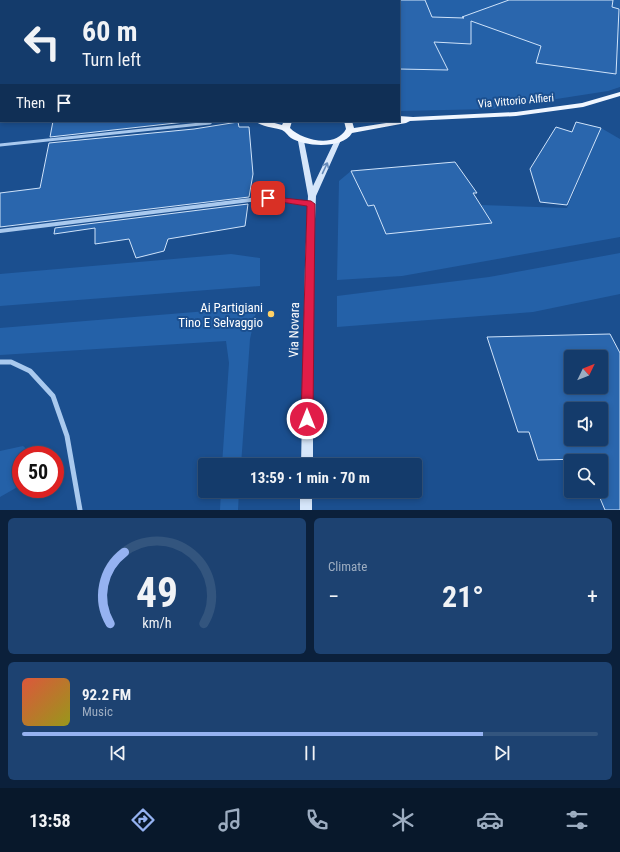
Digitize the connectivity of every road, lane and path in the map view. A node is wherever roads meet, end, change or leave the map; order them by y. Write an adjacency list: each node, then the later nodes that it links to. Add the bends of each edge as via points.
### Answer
1 (620, 94): 3 (main road, Via Vittorio Alfieri, via 583,105 516,114)
2 (400, 118): 3 (main road, Via Vittorio Alfieri)
3 (413, 119): 4 (main road, Via Vittorio Alfieri)
4 (400, 121)
5 (211, 122): 14 (street)
6 (262, 122): 10 (main road)
7 (287, 122): 10 (main road)
8 (348, 122): 11 (main road)
9 (397, 122): 11 (main road, Via Vittorio Alfieri)
10 (286, 130): 13 (main road)
11 (350, 131): 12 (main road)
12 (338, 140): 13 (main road, via 320,143); 15 (main road, Via Novara, one-way to 12)
13 (301, 141): 15 (main road, Via Novara)
14 (0, 145)
15 (311, 200): 16 (street, via 268,198); 18 (main road, Via Novara)
16 (0, 231)
17 (0, 362): 20 (street, via 11,362 30,371 53,396 67,436)
18 (307, 458)
19 (306, 498): 21 (main road)
20 (80, 510)
21 (306, 510)

